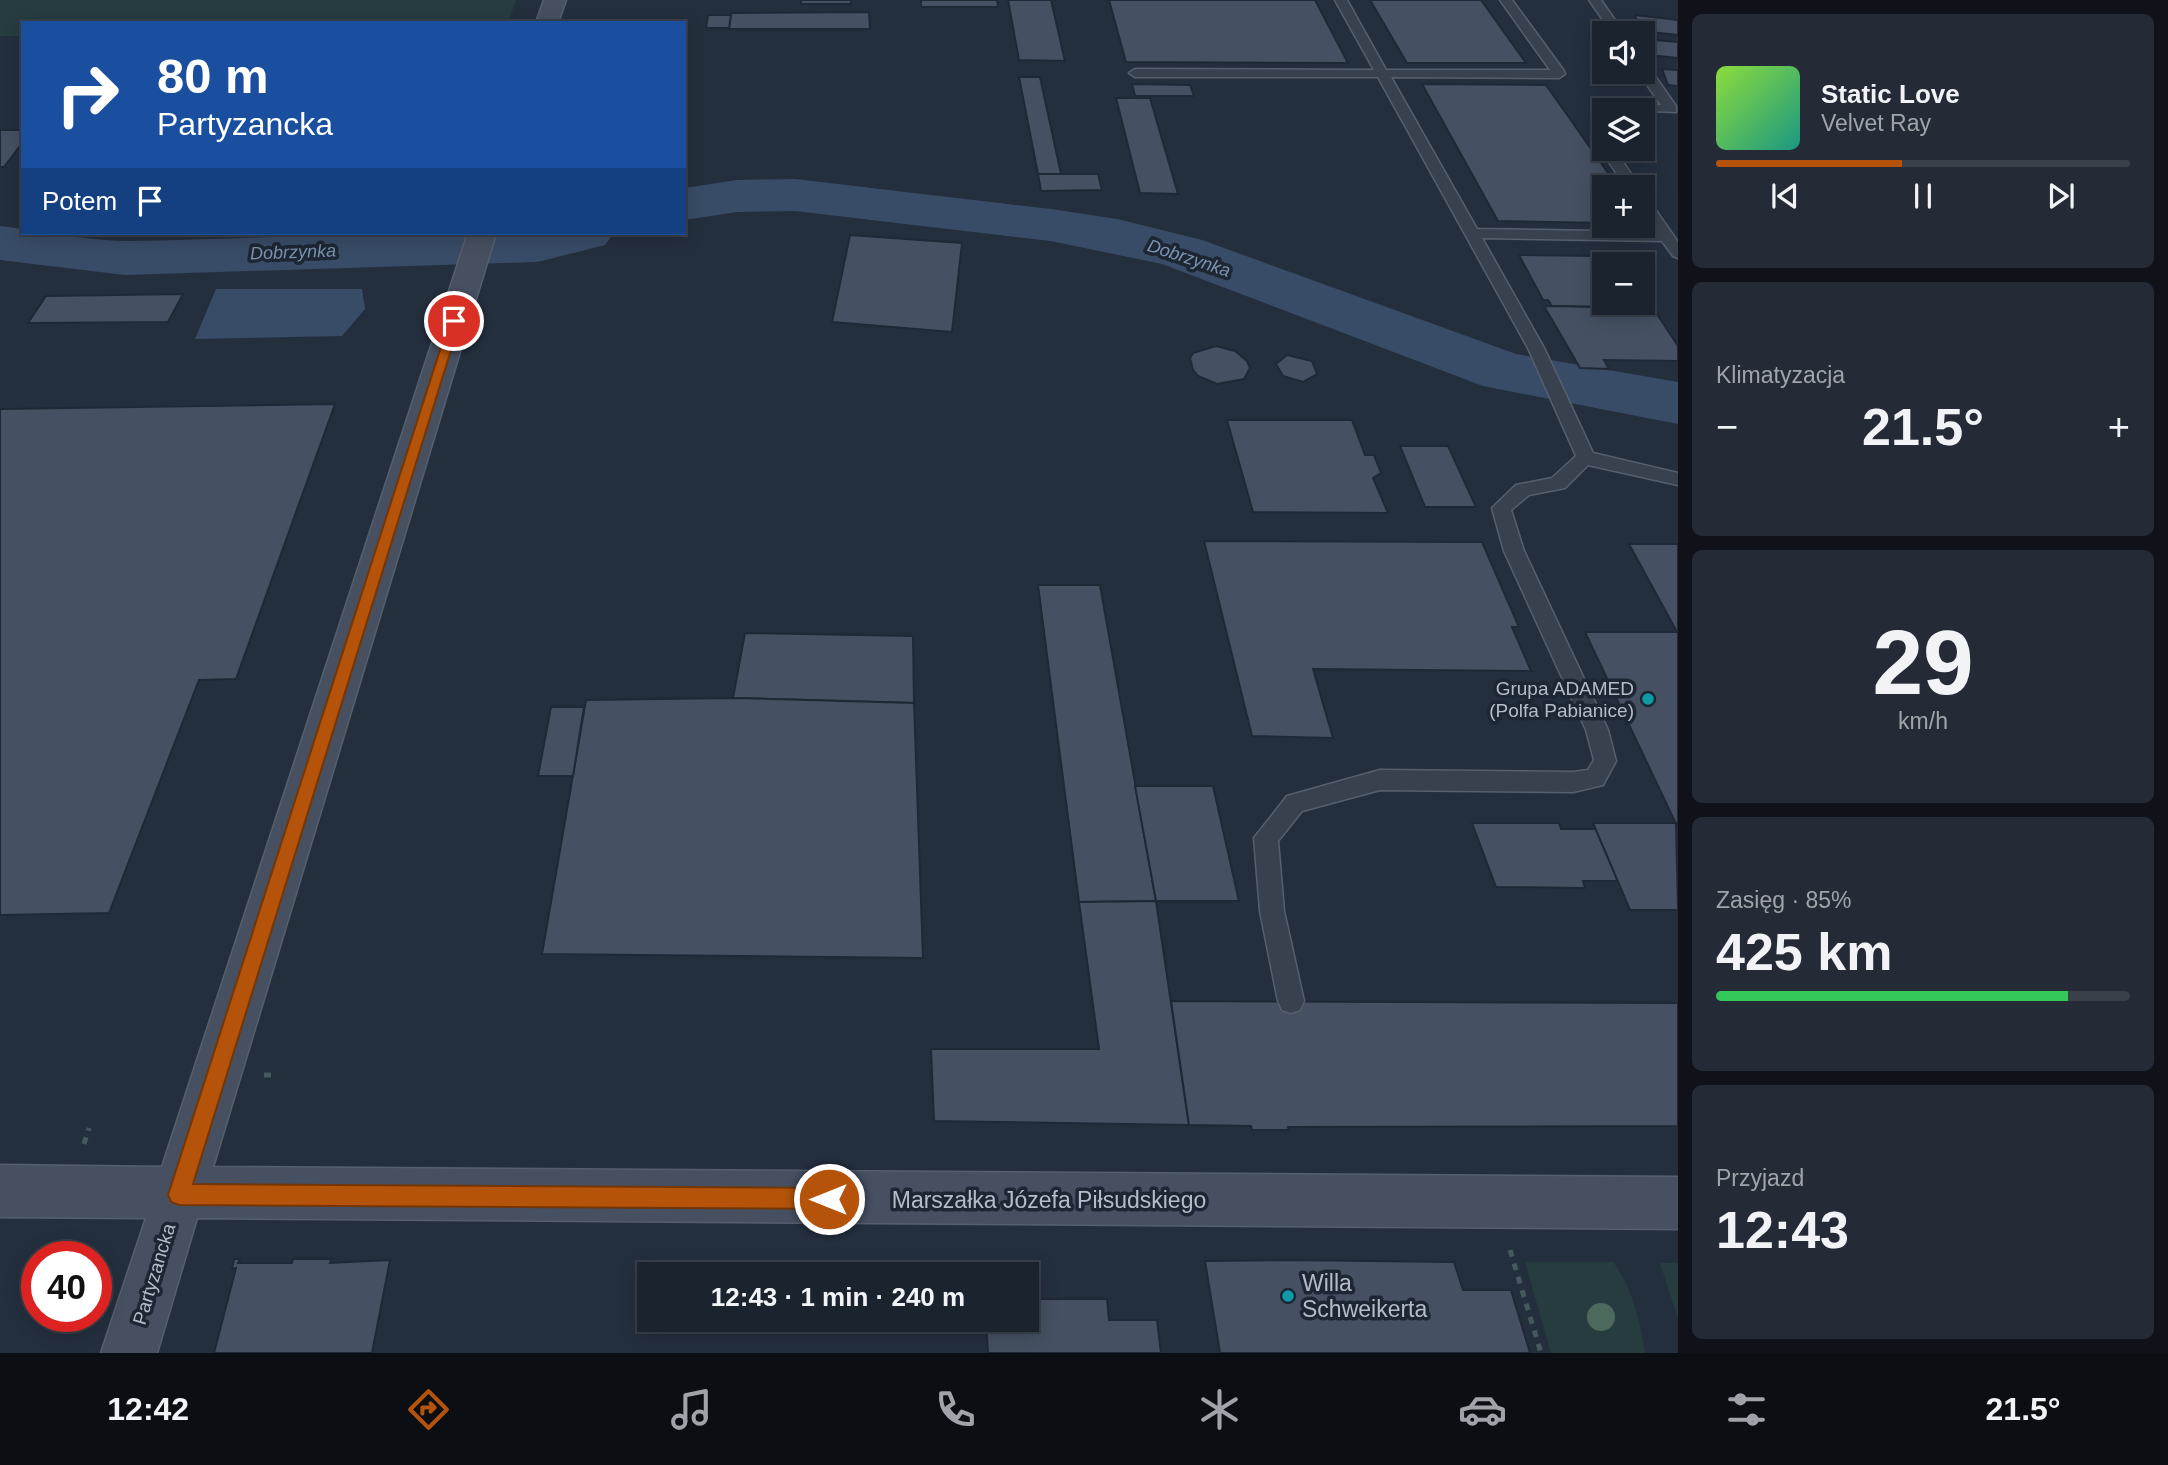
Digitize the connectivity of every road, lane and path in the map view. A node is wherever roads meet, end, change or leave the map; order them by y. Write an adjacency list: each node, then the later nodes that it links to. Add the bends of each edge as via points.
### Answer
1 (555, 0): 5 (main road)
2 (1341, 0): 8 (lane)
3 (1506, 0): 8 (lane, via 1559,74)
4 (1595, 0): 6 (lane)
5 (548, 21)
6 (1610, 21)
7 (1135, 72): 8 (lane)
8 (1383, 73): 12 (lane)
9 (1654, 84): 10 (lane, via 1671,109)
10 (1655, 109)
11 (1655, 220): 13 (lane)
12 (1474, 233): 13 (lane); 16 (lane, via 1536,348)
13 (1667, 237): 15 (lane)
14 (476, 251): 20 (main road, Partyzancka)
15 (1678, 253)
16 (1586, 458): 17 (lane); 18 (lane, via 1558,483 1523,490 1501,508 1514,551 1597,730 1605,761 1595,778 1573,782 1380,780 1295,803 1266,838 1272,911)
17 (1678, 479)
18 (1291, 1002)
19 (0, 1191): 20 (main road, Marszałka Józefa Piłsudskiego)
20 (179, 1195): 21 (main road, Marszałka Józefa Piłsudskiego); 23 (main road, Partyzancka)
21 (1495, 1201): 22 (main road, Marszałka Józefa Piłsudskiego); 24 (path)
22 (1678, 1203)
23 (129, 1353)
24 (1541, 1353)

